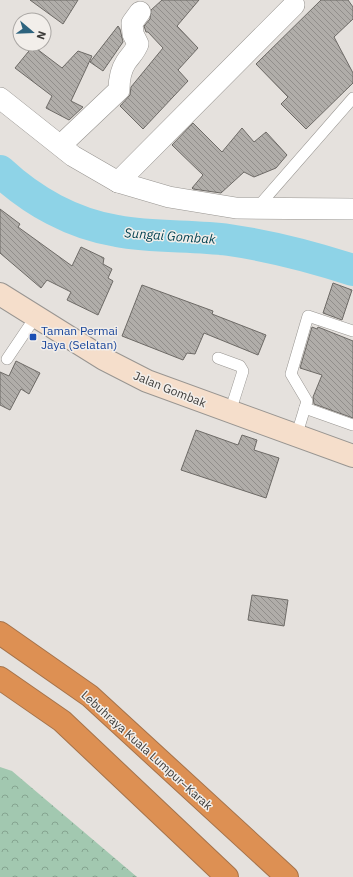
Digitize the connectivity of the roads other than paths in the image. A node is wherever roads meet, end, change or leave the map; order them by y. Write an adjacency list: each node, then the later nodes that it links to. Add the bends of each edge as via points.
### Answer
1 (294, 5): 6 (street)
2 (140, 12): 5 (street, via 132,23 133,34 138,44 125,63 120,76 119,90)
3 (0, 98): 5 (street)
4 (353, 98): 7 (lane)
5 (61, 145): 6 (street, via 73,156)
6 (118, 182): 7 (street, via 168,197 236,208)
7 (256, 208): 8 (street)
8 (353, 210)
9 (0, 294): 10 (main road, Jalan Gombak)
10 (36, 316): 13 (lane); 15 (main road, Jalan Gombak, via 104,359 147,381)
11 (353, 331): 14 (lane, via 308,316 291,374 307,401)
12 (218, 358): 15 (lane, via 240,366 243,371)
13 (7, 359)
14 (305, 408): 16 (lane); 17 (lane)
15 (230, 412): 17 (main road, Jalan Gombak)
16 (353, 425)
17 (296, 437): 18 (main road, Jalan Gombak)
18 (353, 456)
19 (0, 633): 22 (highway, Lebuhraya Kuala Lumpur–Karak, via 90,696)
20 (0, 678): 21 (highway, via 62,721)
21 (228, 877)
22 (287, 877)

